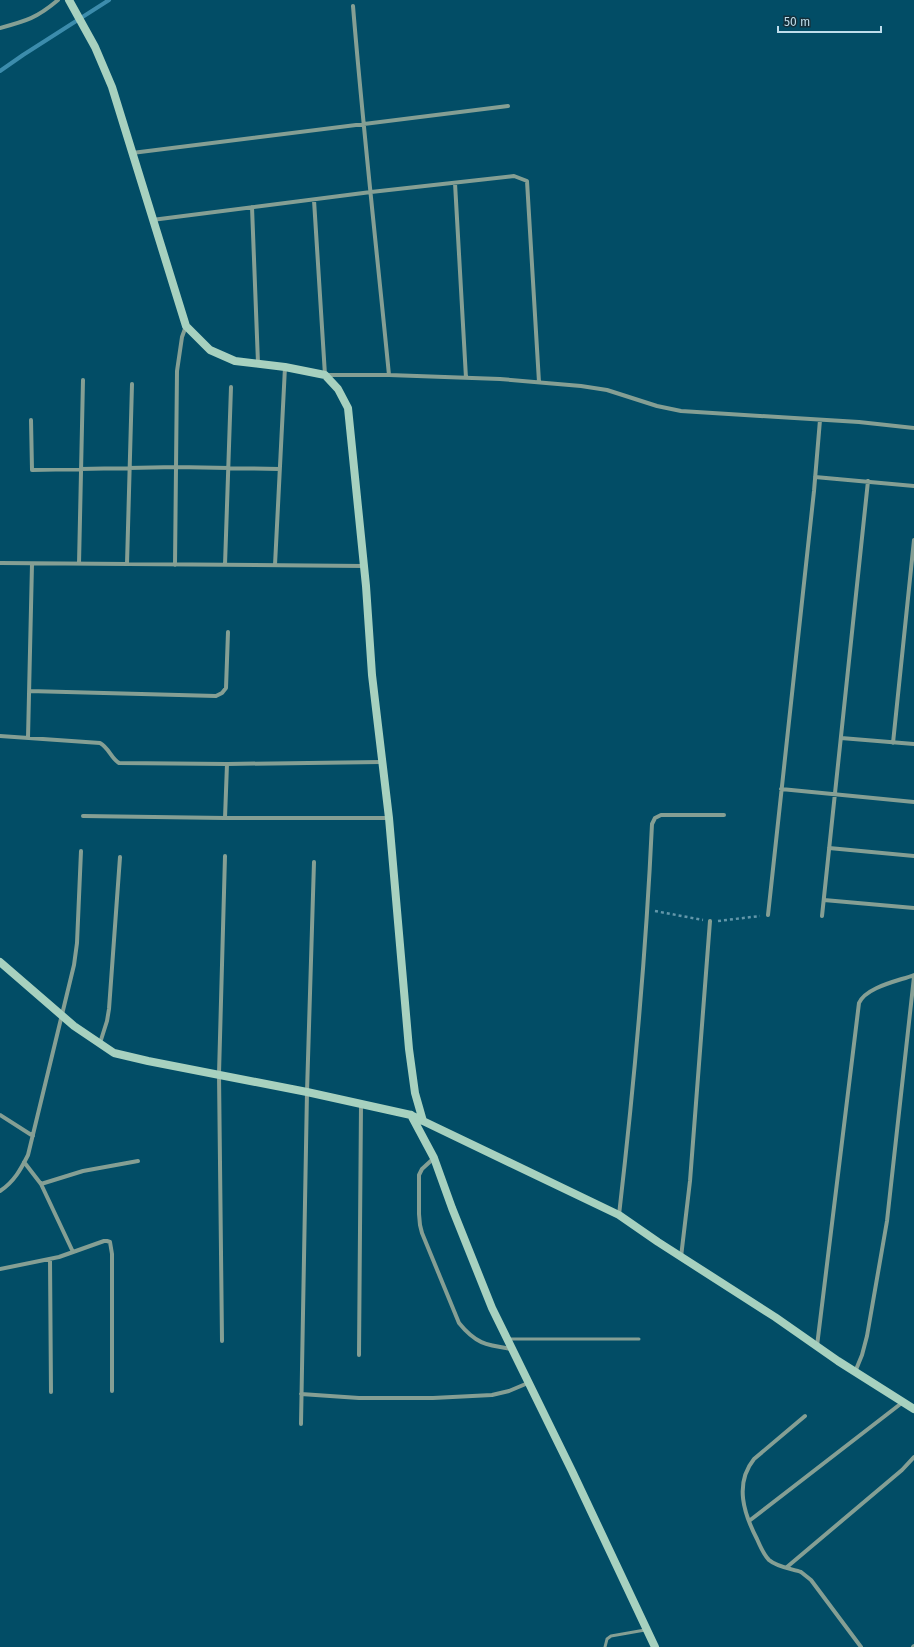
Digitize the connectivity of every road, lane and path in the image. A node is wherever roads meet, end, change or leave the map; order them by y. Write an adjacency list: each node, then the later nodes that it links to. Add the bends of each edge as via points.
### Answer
1 (58, 0): 4 (street, via 35,17)
2 (69, 0): 7 (main road, via 95,47 112,87)
3 (353, 6): 6 (street)
4 (0, 28)
5 (508, 106): 6 (street)
6 (362, 124): 7 (street); 9 (street)
7 (132, 153): 12 (main road)
8 (455, 183): 9 (street); 18 (street); 20 (street, via 514,176 527,181)
9 (371, 192): 10 (street); 17 (street)
10 (314, 200): 11 (street); 16 (street)
11 (252, 208): 12 (street); 14 (street)
12 (152, 220): 13 (main road)
13 (186, 326): 14 (main road, via 210,350 235,361); 26 (street, via 177,371)
14 (258, 363): 15 (main road)
15 (285, 367): 16 (main road); 30 (street)
16 (325, 375): 17 (street); 42 (main road, via 338,389 348,408)
17 (389, 375): 18 (street)
18 (466, 378): 20 (street)
19 (83, 380): 29 (street)
20 (539, 382): 24 (street, via 607,390 681,411)
21 (132, 384): 27 (street)
22 (231, 387): 28 (street)
23 (31, 420): 29 (street, via 32,470)
24 (820, 420): 25 (street); 31 (street)
25 (914, 428)
26 (176, 467): 27 (street); 28 (street); 39 (street)
27 (130, 468): 29 (street); 38 (street)
28 (228, 468): 30 (street); 40 (street)
29 (82, 469): 37 (street)
30 (280, 469): 41 (street)
31 (815, 477): 32 (street); 52 (street)
32 (868, 481): 33 (street); 47 (street)
33 (914, 486)
34 (914, 540): 48 (street)
35 (0, 564): 36 (street)
36 (32, 564): 37 (street); 44 (street)
37 (79, 564): 38 (street)
38 (128, 564): 39 (street)
39 (175, 565): 40 (street)
40 (225, 565): 41 (street)
41 (275, 565): 42 (street)
42 (364, 566): 50 (main road)
43 (228, 632): 44 (street, via 226,688 216,696)
44 (29, 691): 46 (street)
45 (0, 736): 46 (street)
46 (28, 738): 51 (street, via 100,743 106,746 119,763)
47 (841, 738): 48 (street); 53 (street)
48 (893, 743): 49 (street)
49 (914, 744)
50 (381, 762): 51 (street); 58 (main road)
51 (227, 764): 57 (street)
52 (781, 789): 53 (street); 67 (street)
53 (835, 795): 54 (street); 59 (street)
54 (914, 802)
55 (724, 815): 86 (street, via 661,815 655,818 652,824 634,1086)
56 (83, 816): 57 (street)
57 (225, 818): 58 (street)
58 (389, 818): 79 (main road, via 408,1048 415,1093)
59 (829, 848): 62 (street); 65 (street)
60 (81, 851): 72 (street, via 77,943)
61 (225, 856): 74 (street)
62 (914, 856)
63 (120, 857): 73 (street, via 109,1009)
64 (314, 862): 75 (street)
65 (824, 900): 66 (street); 68 (street)
66 (914, 908)
67 (768, 914)
68 (822, 916)
69 (710, 921): 88 (street, via 690,1181)
70 (0, 962): 72 (main road)
71 (914, 976): 94 (street, via 870,991 862,996 859,1003); 97 (street, via 887,1220 867,1336)
72 (62, 1015): 73 (main road); 80 (street)
73 (100, 1043): 74 (main road, via 114,1053)
74 (219, 1074): 75 (main road); 93 (street)
75 (307, 1092): 76 (main road); 101 (street)
76 (361, 1104): 78 (main road); 96 (street)
77 (0, 1115): 80 (street)
78 (410, 1115): 79 (main road); 81 (main road)
79 (423, 1121): 86 (main road)
80 (33, 1136): 83 (street)
81 (434, 1158): 91 (main road, via 492,1308); 95 (street, via 419,1175 419,1214 422,1233 459,1323 471,1337 487,1345)
82 (138, 1161): 84 (street, via 83,1171)
83 (24, 1162): 84 (street); 85 (street, via 8,1185)
84 (41, 1184): 87 (street)
85 (0, 1191)
86 (619, 1215): 88 (main road)
87 (73, 1252): 89 (street); 99 (street, via 107,1240 110,1242)
88 (681, 1257): 94 (main road)
89 (50, 1259): 90 (street); 100 (street)
90 (0, 1270)
91 (508, 1339): 92 (lane); 95 (main road)
92 (639, 1339)
93 (222, 1341)
94 (817, 1347): 97 (main road)
95 (512, 1349): 98 (main road)
96 (359, 1355)
97 (855, 1372): 102 (main road)
98 (529, 1382): 101 (street, via 492,1395 455,1397 359,1398); 109 (main road)
99 (112, 1391)
100 (51, 1392)
101 (301, 1394): 105 (street)
102 (903, 1402): 103 (main road); 107 (street)
103 (914, 1409)
104 (805, 1416): 107 (street, via 747,1467 742,1484 742,1497)
105 (301, 1424)
106 (914, 1457): 108 (street)
107 (749, 1521): 108 (street, via 762,1551 769,1560)
108 (787, 1568): 112 (street, via 801,1572 811,1580)
109 (647, 1630): 110 (lane, via 611,1636 607,1639); 111 (main road)
110 (605, 1647)
111 (655, 1647)
112 (861, 1647)

